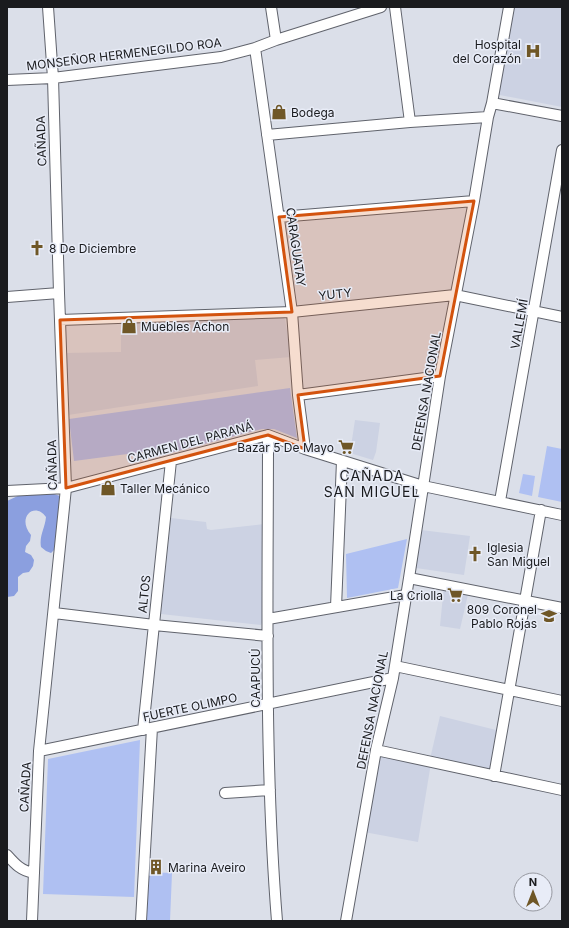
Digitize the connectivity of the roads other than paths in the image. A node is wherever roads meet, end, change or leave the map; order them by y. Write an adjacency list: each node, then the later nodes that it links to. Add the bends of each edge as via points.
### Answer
1 (48, 7): 8 (street, CAÑADA)
2 (271, 7): 6 (street)
3 (381, 7): 6 (street, MONSEÑOR HERMENEGILDO ROA)
4 (395, 7): 13 (street)
5 (509, 7): 10 (street, DEFENSA NACIONAL)
6 (276, 40): 7 (street, MONSEÑOR HERMENEGILDO ROA)
7 (255, 48): 8 (street, MONSEÑOR HERMENEGILDO ROA, via 221,57); 14 (street, CARAGUATAY)
8 (53, 78): 9 (street, MONSEÑOR HERMENEGILDO ROA); 18 (street, CAÑADA)
9 (7, 80)
10 (492, 103): 11 (street); 12 (street, DEFENSA NACIONAL)
11 (562, 116)
12 (488, 117): 13 (street); 16 (street, DEFENSA NACIONAL)
13 (410, 122): 14 (street)
14 (267, 135): 17 (street, CARAGUATAY)
15 (562, 150): 21 (street, VALLEMÍ)
16 (474, 201): 17 (street); 19 (street, DEFENSA NACIONAL)
17 (279, 217): 22 (street, CARAGUATAY)
18 (58, 293): 20 (street); 24 (street, CAÑADA)
19 (455, 295): 21 (street, YUTY); 22 (street, YUTY); 25 (street, DEFENSA NACIONAL)
20 (7, 297)
21 (534, 311): 23 (street, YUTY); 34 (street, VALLEMÍ)
22 (292, 312): 24 (street, YUTY); 26 (street, CARAGUATAY)
23 (562, 318)
24 (60, 320): 32 (street, CAÑADA)
25 (440, 376): 26 (street); 31 (street, DEFENSA NACIONAL)
26 (298, 394): 28 (street, CARAGUATAY)
27 (268, 435): 28 (street, CARMEN DEL PARANÁ); 29 (street, CARMEN DEL PARANÁ); 43 (street, CAAPUCÚ)
28 (305, 449): 30 (street, CARMEN DEL PARANÁ)
29 (171, 461): 32 (street, CARMEN DEL PARANÁ); 44 (street, ALTOS)
30 (342, 461): 31 (street, CARMEN DEL PARANÁ); 40 (street)
31 (423, 486): 34 (street, CARMEN DEL PARANÁ); 37 (street, DEFENSA NACIONAL)
32 (66, 488): 33 (street, CARMEN DEL PARANÁ); 42 (street, CAÑADA)
33 (7, 491)
34 (500, 501): 35 (street, CARMEN DEL PARANÁ)
35 (541, 510): 36 (street, CARMEN DEL PARANÁ); 39 (street)
36 (562, 515)
37 (410, 578): 38 (street, DEFENSA NACIONAL); 39 (street)
38 (406, 595): 40 (street); 46 (street, DEFENSA NACIONAL)
39 (526, 601): 41 (street); 48 (street)
40 (336, 607): 43 (street)
41 (562, 608)
42 (54, 613): 44 (street); 53 (street, CAÑADA)
43 (268, 619): 45 (street, CAAPUCÚ)
44 (154, 625): 45 (street); 51 (street, ALTOS)
45 (268, 636): 50 (street, CAAPUCÚ)
46 (394, 666): 47 (street, DEFENSA NACIONAL); 48 (street)
47 (393, 678): 50 (street, FUERTE OLIMPO); 52 (street, DEFENSA NACIONAL)
48 (510, 691): 49 (street); 54 (street)
49 (562, 701)
50 (267, 704): 51 (street, FUERTE OLIMPO); 55 (street, CAAPUCÚ)
51 (147, 729): 53 (street, FUERTE OLIMPO); 61 (street, ALTOS)
52 (376, 750): 54 (street); 63 (street, DEFENSA NACIONAL)
53 (39, 751): 59 (street, CAÑADA)
54 (494, 776): 56 (street)
55 (270, 790): 57 (street); 62 (street, CAAPUCÚ)
56 (562, 790)
57 (225, 793)
58 (7, 855): 59 (street, via 22,870)
59 (34, 873): 60 (street, CAÑADA)
60 (32, 921)
61 (141, 921)
62 (277, 921)
63 (346, 921)

